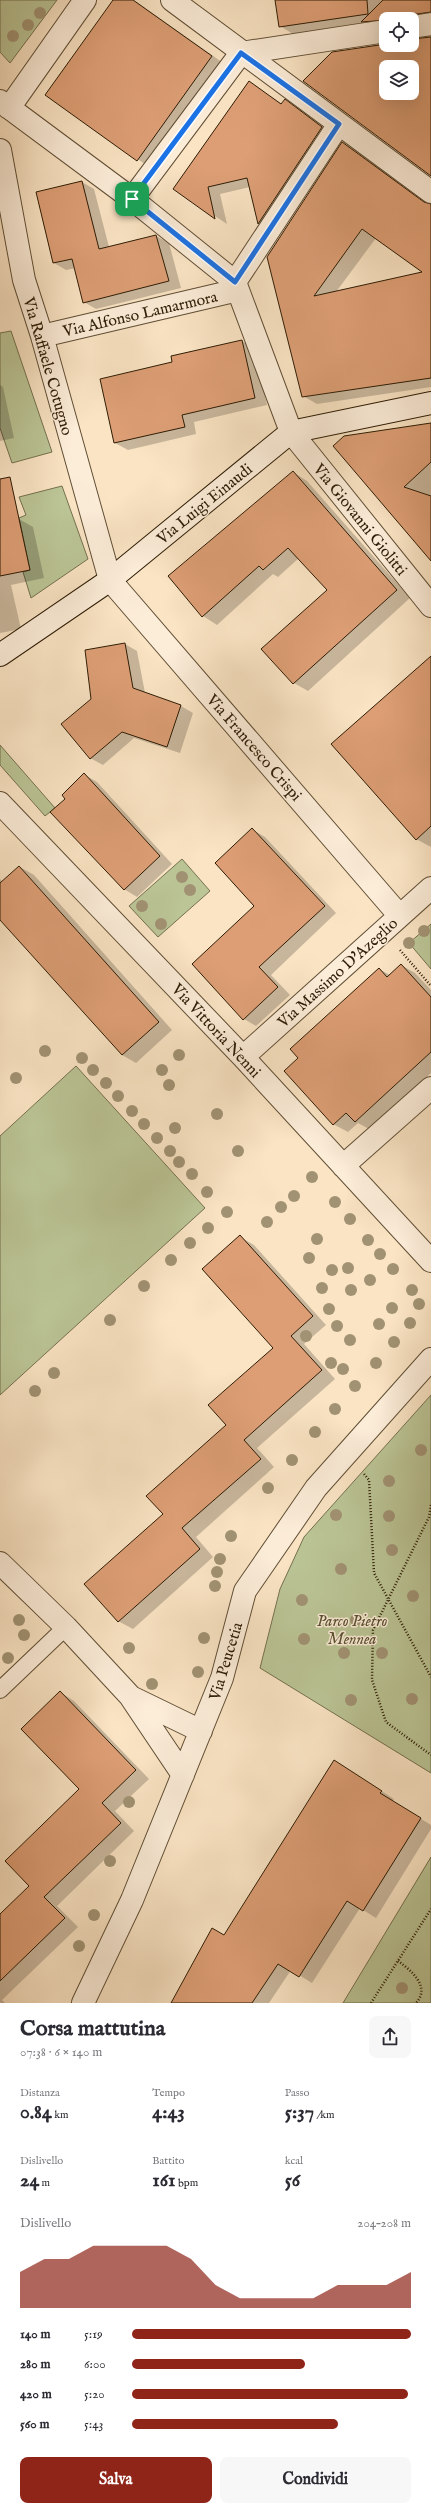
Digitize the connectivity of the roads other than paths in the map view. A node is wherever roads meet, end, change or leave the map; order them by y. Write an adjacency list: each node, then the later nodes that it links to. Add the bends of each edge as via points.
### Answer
1 (85, 0): 7 (street)
2 (172, 0): 6 (street)
3 (431, 24): 4 (street)
4 (419, 26)
5 (379, 32): 6 (street)
6 (241, 53): 8 (street); 11 (street)
7 (4, 105): 11 (street)
8 (339, 124): 10 (street); 12 (street)
9 (0, 150): 13 (street, Via Raffaele Cotugno, via 24,280)
10 (431, 192)
11 (132, 199): 12 (street)
12 (236, 286): 13 (street, Via Alfonso Lamarmora); 15 (street, Via Giovanni Giolitti)
13 (42, 336): 16 (street, Via Raffaele Cotugno)
14 (431, 403): 15 (street, Via Luigi Einaudi)
15 (291, 432): 16 (street, Via Luigi Einaudi); 17 (street, Via Giovanni Giolitti)
16 (110, 580): 18 (street, Via Luigi Einaudi); 21 (street, Via Francesco Crispi)
17 (431, 606)
18 (0, 655)
19 (0, 803): 22 (street, Via Vittoria Nenni)
20 (431, 888): 21 (street, Via Massimo D'Azeglio)
21 (400, 915): 22 (street, Via Massimo D'Azeglio)
22 (243, 1057): 24 (street, Via Vittoria Nenni)
23 (431, 1088): 24 (street)
24 (343, 1166): 25 (street, Via Vittoria Nenni)
25 (431, 1261)
26 (431, 1359): 31 (street, Via Peucetia, via 316,1488 245,1591 222,1678)
27 (0, 1563): 28 (street)
28 (66, 1627): 29 (lane); 30 (street)
29 (0, 1690)
30 (130, 1696): 31 (street); 32 (street)
31 (201, 1731): 32 (street, Via Peucetia)
32 (183, 1775): 33 (street, Via Peucetia, via 132,1900)
33 (83, 2003)

